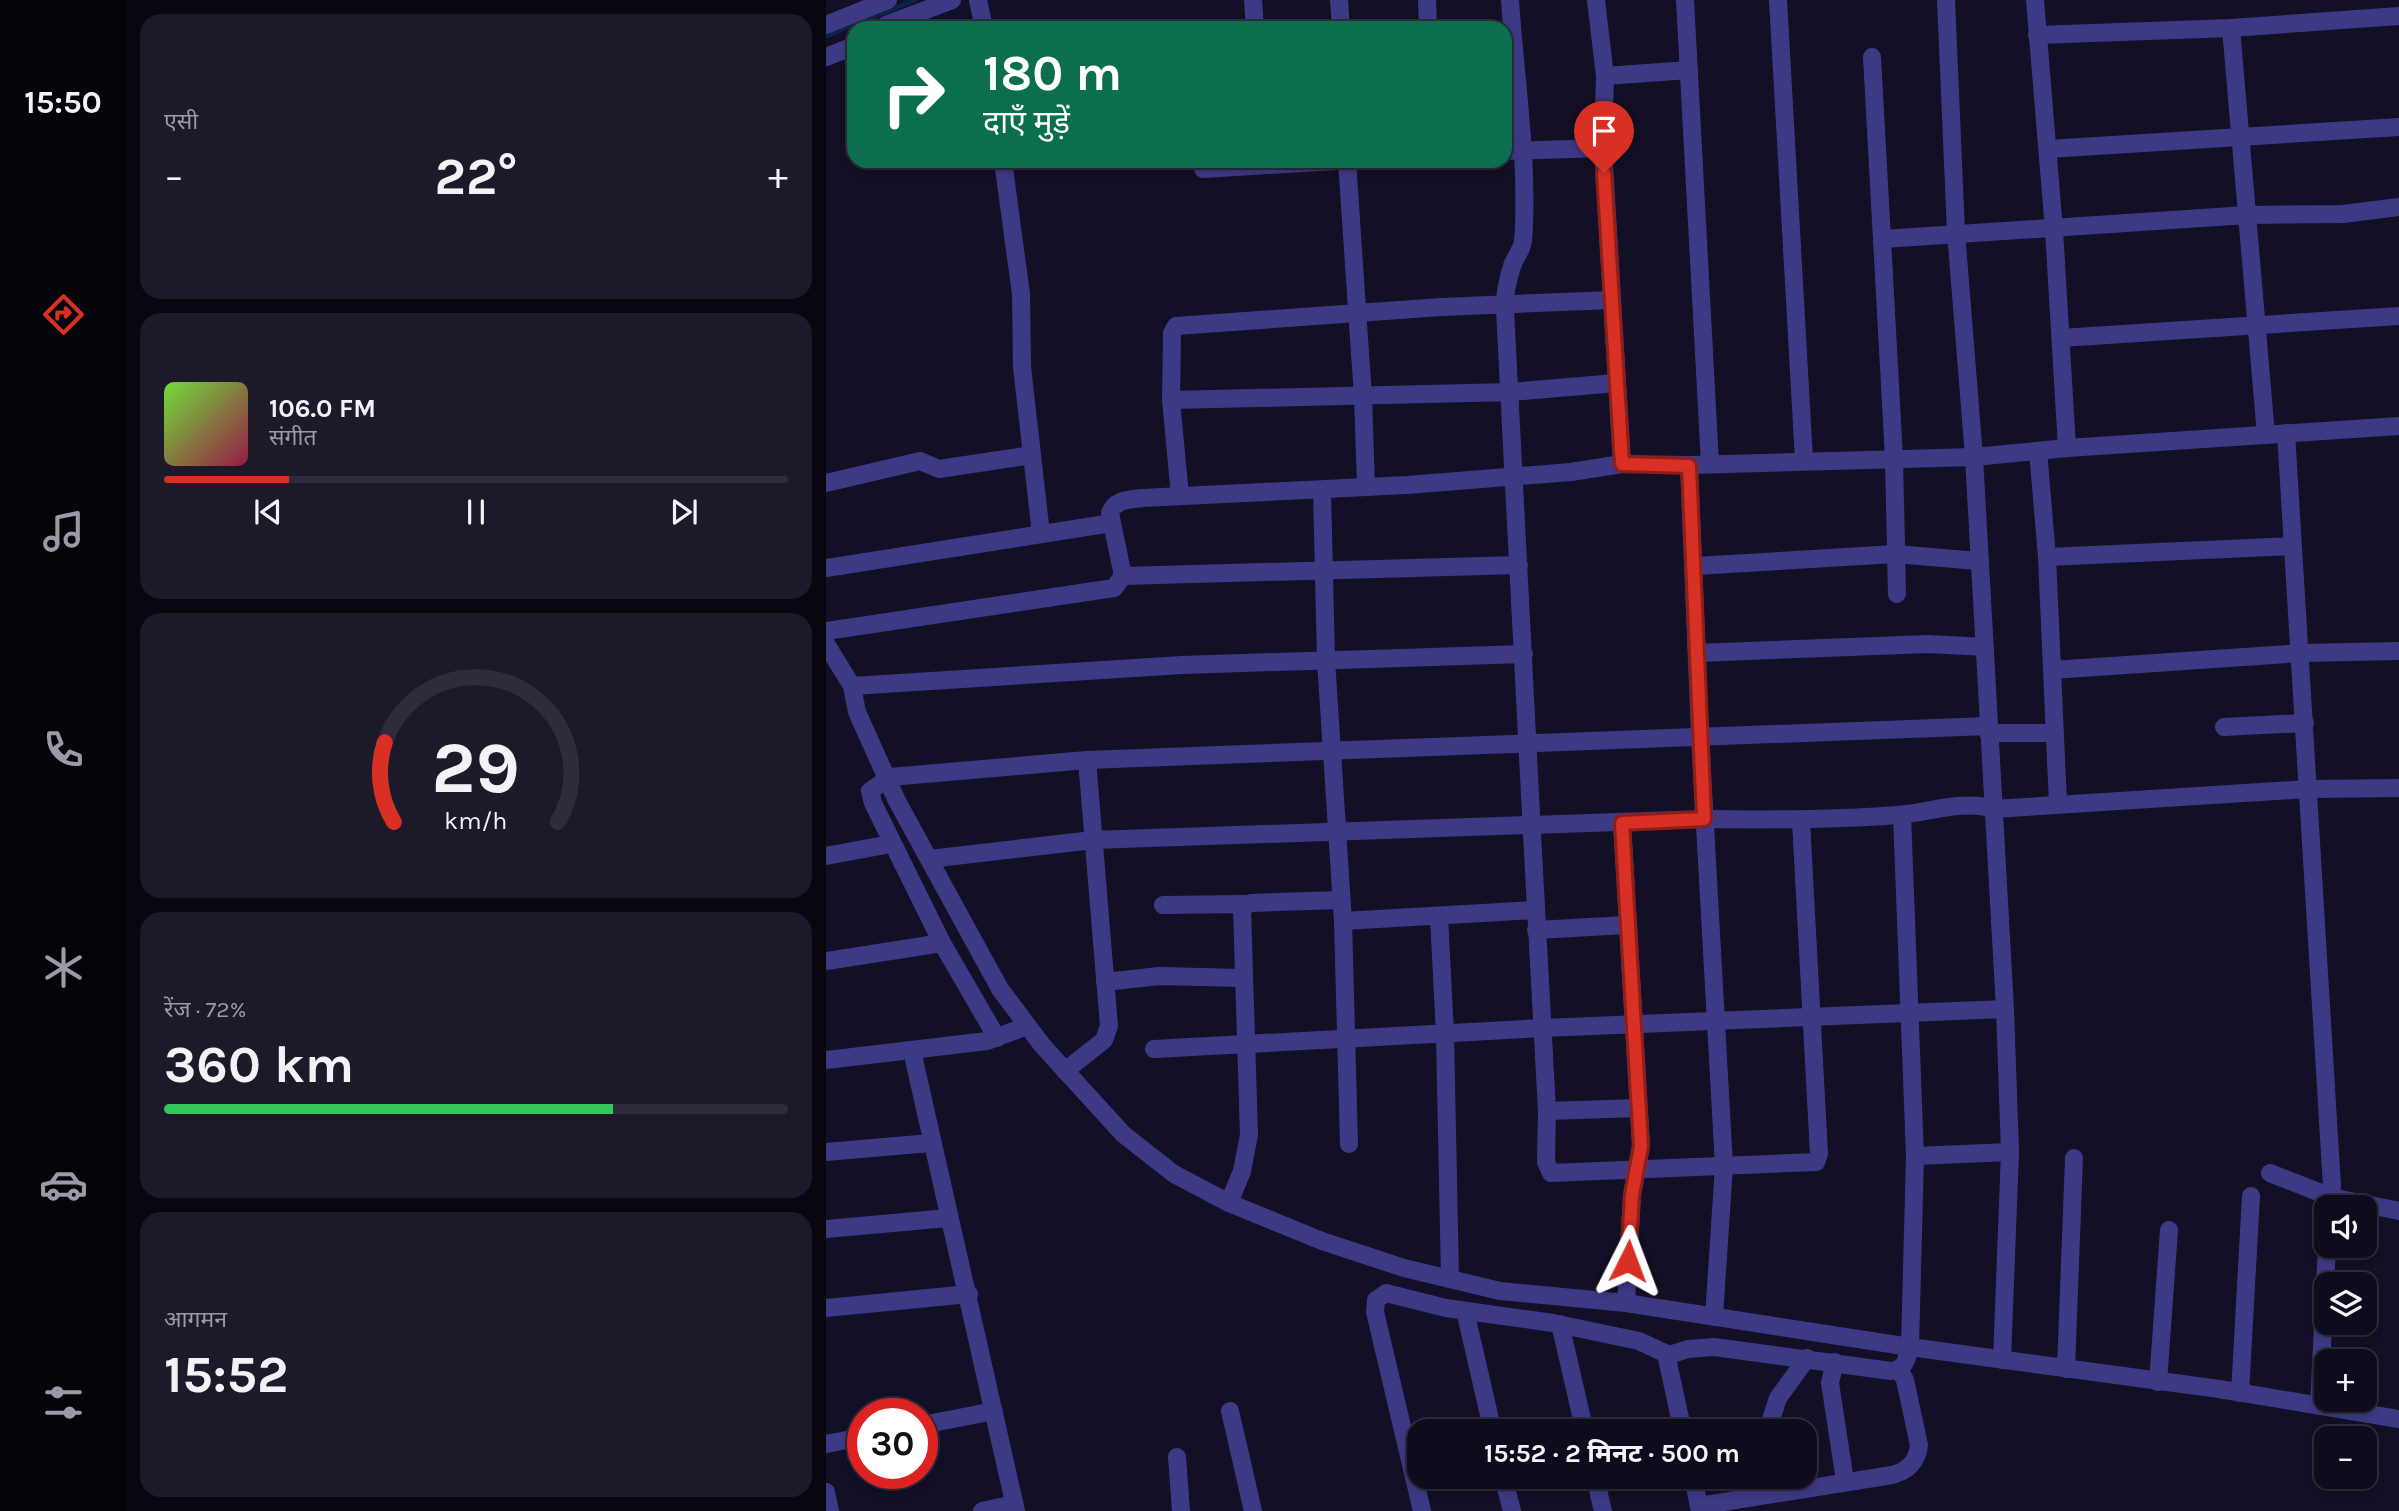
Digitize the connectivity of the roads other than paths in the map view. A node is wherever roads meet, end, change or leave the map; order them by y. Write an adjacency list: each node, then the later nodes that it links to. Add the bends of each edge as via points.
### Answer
1 (952, 0): 12 (street)
2 (978, 0): 16 (street)
3 (1253, 0): 17 (street)
4 (1339, 0): 18 (street)
5 (1427, 0): 19 (street)
6 (1510, 0): 20 (street)
7 (1596, 0): 28 (street)
8 (1685, 0): 27 (street)
9 (1778, 0): 62 (street)
10 (1946, 0): 42 (street)
11 (2035, 0): 23 (street)
12 (884, 14): 15 (street)
13 (2399, 16): 22 (street)
14 (847, 21): 21 (street)
15 (847, 21)
16 (982, 21)
17 (1254, 21)
18 (1340, 21)
19 (1428, 21)
20 (1510, 21)
21 (826, 25)
22 (2231, 28): 23 (street); 31 (street)
23 (2037, 35): 33 (street)
24 (847, 49): 25 (street)
25 (826, 57)
26 (1872, 57): 43 (street)
27 (1689, 71): 28 (street); 64 (street)
28 (1605, 76): 32 (street)
29 (1512, 101): 34 (street)
30 (2399, 127): 31 (street)
31 (2239, 139): 33 (street); 40 (street)
32 (1603, 148): 34 (street); 44 (street)
33 (2048, 149): 41 (street)
34 (1513, 151): 45 (street, via 1523,244 1512,267)
35 (1004, 168): 59 (street, via 1021,294 1022,367)
36 (1212, 168): 38 (street)
37 (1347, 168): 46 (street)
38 (1203, 169)
39 (2399, 207): 40 (street, via 2343,214)
40 (2247, 215): 41 (street); 48 (street)
41 (2054, 230): 42 (street); 49 (street)
42 (1956, 232): 43 (street); 60 (street)
43 (1883, 239): 61 (street)
44 (1612, 300): 45 (street); 50 (street)
45 (1504, 306): 46 (street); 51 (street)
46 (1356, 314): 52 (street); 53 (street, via 1176,326 1172,333)
47 (2399, 316): 48 (street)
48 (2256, 325): 49 (street); 56 (street)
49 (2061, 338): 57 (street)
50 (1616, 383): 51 (street); 63 (street)
51 (1511, 392): 52 (street); 66 (street)
52 (1363, 397): 53 (street); 68 (street)
53 (1171, 401): 70 (street)
54 (2399, 426): 55 (street)
55 (2286, 433): 56 (street); 73 (street)
56 (2266, 435): 57 (street)
57 (2067, 448): 58 (street)
58 (2038, 451): 60 (street); 75 (street)
59 (1032, 455): 67 (street, via 939,469 920,461); 72 (street)
60 (1974, 457): 61 (street); 76 (street)
61 (1894, 458): 62 (street); 74 (street)
62 (1804, 460): 64 (street)
63 (1622, 464): 65 (street); 66 (street)
64 (1710, 464): 65 (street)
65 (1689, 466): 78 (street)
66 (1511, 476): 68 (street); 77 (street)
67 (826, 483)
68 (1366, 486): 69 (street)
69 (1322, 490): 70 (street); 80 (street)
70 (1180, 496): 71 (street, via 1122,501 1111,510)
71 (1112, 523): 72 (street); 81 (street)
72 (1041, 534): 79 (street)
73 (2292, 546): 75 (street); 88 (street)
74 (1895, 554): 76 (street); 78 (street); 82 (street)
75 (2047, 558): 91 (street)
76 (1978, 561): 85 (street)
77 (1519, 565): 80 (street); 89 (street)
78 (1695, 566): 87 (street)
79 (826, 568)
80 (1324, 569): 81 (street); 90 (street)
81 (1123, 576): 83 (street, via 1114,588)
82 (1897, 594)
83 (826, 631)
84 (826, 644): 92 (street)
85 (1985, 647): 87 (street, via 1928,644); 95 (street)
86 (2399, 651): 88 (street)
87 (1697, 653): 97 (street)
88 (2302, 653): 91 (street); 93 (street)
89 (1524, 654): 90 (street); 98 (street)
90 (1326, 660): 92 (street); 99 (street)
91 (2052, 670): 96 (street)
92 (852, 686): 101 (street)
93 (2305, 723): 94 (street); 103 (street)
94 (2224, 727)
95 (1988, 729): 96 (street); 97 (street); 105 (street)
96 (2054, 733): 104 (street)
97 (1700, 736): 98 (street); 107 (street)
98 (1528, 745): 99 (street); 110 (street)
99 (1332, 749): 100 (street); 111 (street)
100 (1087, 760): 101 (street); 112 (street)
101 (881, 782): 113 (street, via 871,796); 115 (street)
102 (2399, 788): 103 (street)
103 (2309, 789): 104 (street); 154 (street)
104 (2058, 804): 105 (street)
105 (1993, 808): 106 (street); 128 (street)
106 (1902, 815): 108 (street); 129 (street)
107 (1704, 819): 108 (street); 109 (street); 131 (street)
108 (1801, 821): 130 (street)
109 (1622, 823): 110 (street); 122 (street)
110 (1533, 826): 111 (street); 119 (street)
111 (1337, 834): 112 (street); 116 (street)
112 (1093, 840): 115 (street); 127 (street)
113 (891, 844): 114 (street); 124 (street)
114 (826, 856)
115 (929, 859): 134 (street, via 1000,989)
116 (1340, 900): 117 (street); 121 (street)
117 (1247, 904): 118 (street); 126 (street, via 1241,913)
118 (1163, 905)
119 (1535, 910): 120 (street); 123 (street)
120 (1439, 917): 121 (street); 135 (street)
121 (1343, 921): 136 (street)
122 (1628, 925): 123 (street); 132 (street)
123 (1536, 930): 133 (street)
124 (942, 943): 125 (street); 134 (street)
125 (826, 961)
126 (1243, 978): 127 (street, via 1159,976); 137 (street)
127 (1105, 982): 141 (street, via 1107,1034)
128 (2005, 1009): 129 (street); 147 (street)
129 (1907, 1012): 130 (street); 148 (street)
130 (1811, 1016): 131 (street); 150 (street, via 1819,1158 1812,1164)
131 (1716, 1022): 132 (street); 150 (street)
132 (1633, 1024): 133 (street); 142 (street)
133 (1543, 1028): 135 (street); 143 (street)
134 (1014, 1032): 139 (street); 141 (street)
135 (1446, 1034): 136 (street); 163 (street)
136 (1344, 1039): 137 (street); 145 (street)
137 (1248, 1043): 138 (street); 156 (street, via 1248,1149)
138 (1154, 1049)
139 (912, 1051): 140 (street); 144 (street)
140 (826, 1060)
141 (1065, 1071): 156 (street, via 1133,1142 1174,1174)
142 (1638, 1108): 143 (street); 151 (street)
143 (1547, 1111): 151 (street, via 1546,1162 1551,1173)
144 (932, 1143): 146 (street); 159 (street)
145 (1349, 1144)
146 (826, 1152)
147 (2010, 1152): 148 (street); 174 (street)
148 (1915, 1156): 170 (street)
149 (2074, 1158): 177 (street)
150 (1724, 1166): 151 (street); 168 (street)
151 (1638, 1171): 165 (street, via 1632,1195)
152 (2270, 1173): 153 (street)
153 (2316, 1195)
154 (2330, 1195)
155 (2251, 1196): 179 (street)
156 (1229, 1203): 163 (street, via 1322,1241)
157 (2377, 1208): 158 (street)
158 (2399, 1211)
159 (948, 1218): 160 (street); 164 (street)
160 (826, 1229)
161 (2169, 1230): 178 (street)
162 (2326, 1258): 171 (street)
163 (1450, 1279): 165 (street, via 1500,1291)
164 (969, 1294): 166 (street); 181 (street)
165 (1626, 1303): 168 (street)
166 (826, 1308)
167 (1465, 1311): 169 (street); 184 (street); 206 (street, via 1394,1293 1376,1300 1375,1312)
168 (1714, 1317): 170 (street)
169 (1560, 1324): 172 (street, via 1639,1341); 185 (street)
170 (1910, 1348): 174 (street); 176 (street)
171 (2322, 1349)
172 (1666, 1354): 173 (street, via 1714,1347); 186 (street)
173 (1807, 1358): 175 (street); 187 (street, via 1778,1398)
174 (2002, 1360): 177 (street)
175 (1835, 1362): 176 (street); 193 (street, via 1830,1390)
176 (1899, 1369): 193 (street, via 1919,1445 1914,1462 1900,1473)
177 (2066, 1370): 178 (street)
178 (2158, 1382): 179 (street)
179 (2240, 1393): 180 (street)
180 (2314, 1405)
181 (994, 1411): 189 (street); 200 (street)
182 (1230, 1411): 205 (street)
183 (2356, 1412): 188 (street)
184 (1490, 1419)
185 (1582, 1419)
186 (1680, 1419)
187 (1771, 1419)
188 (2399, 1419)
189 (938, 1422)
190 (847, 1440): 191 (street)
191 (826, 1444)
192 (1177, 1457): 204 (street)
193 (1845, 1482): 194 (street)
194 (1817, 1483)
195 (1506, 1489): 207 (street)
196 (1598, 1489): 208 (street)
197 (1696, 1489): 201 (street)
198 (1755, 1489): 201 (street)
199 (826, 1492): 202 (street)
200 (1015, 1507): 203 (street)
201 (1700, 1509)
202 (830, 1511)
203 (982, 1511)
204 (1181, 1511)
205 (1253, 1511)
206 (1422, 1511)
207 (1511, 1511)
208 (1603, 1511)

